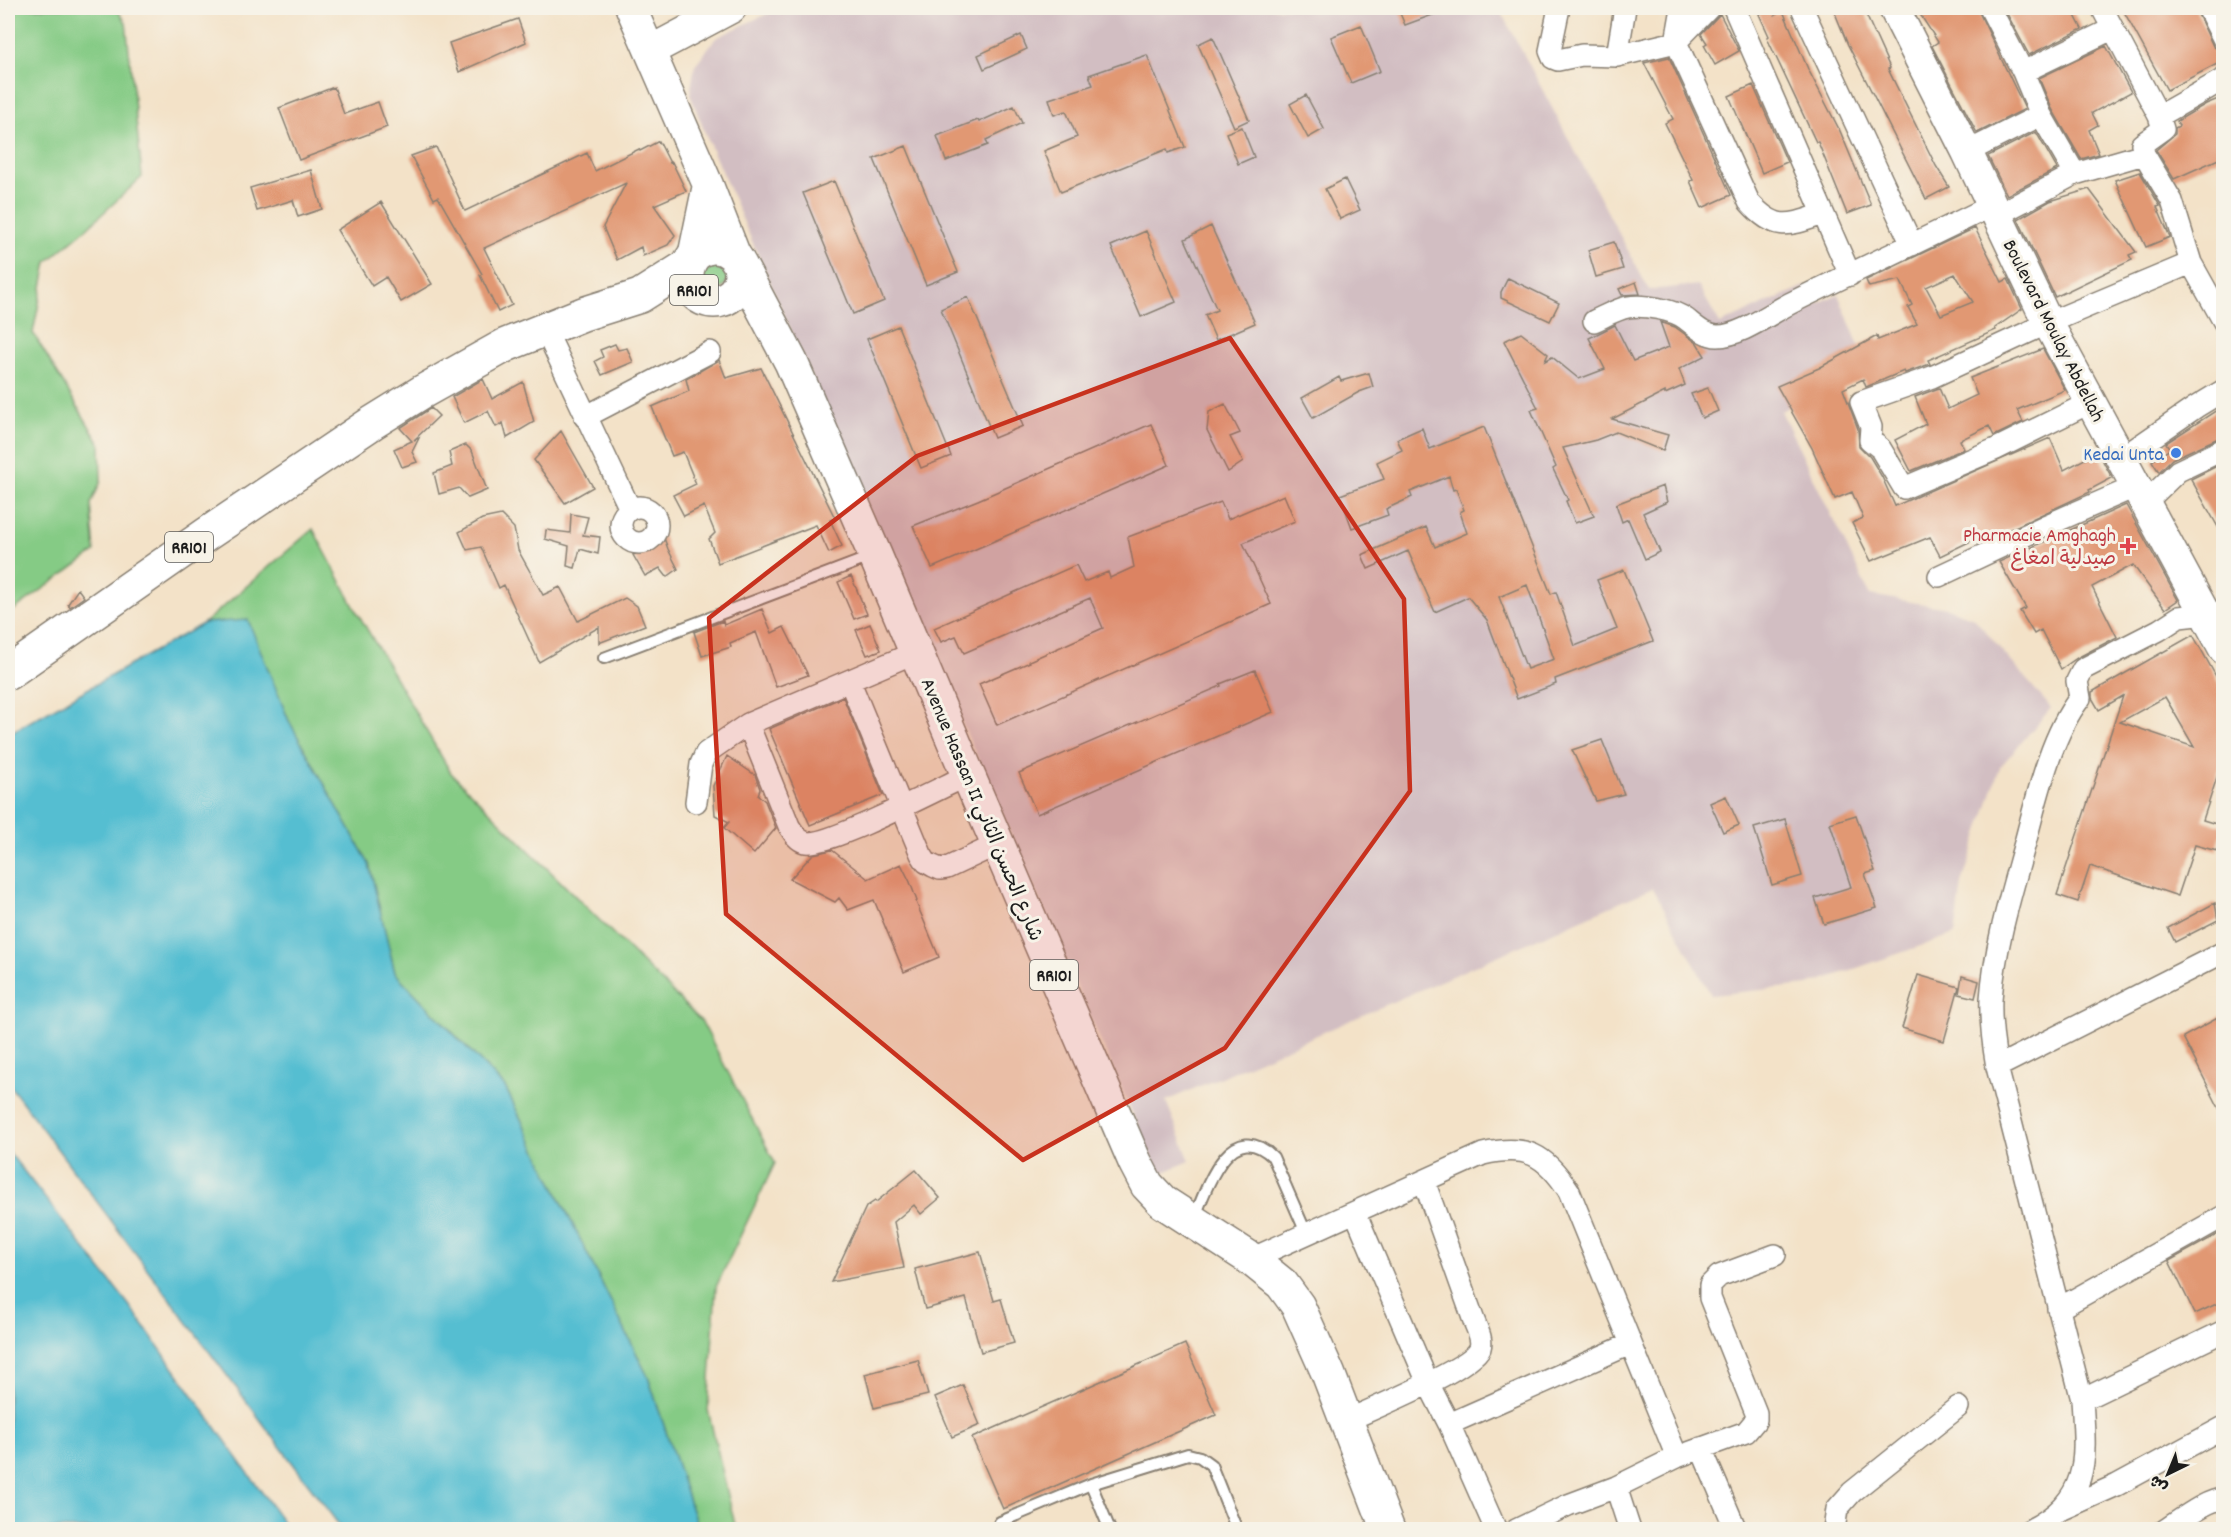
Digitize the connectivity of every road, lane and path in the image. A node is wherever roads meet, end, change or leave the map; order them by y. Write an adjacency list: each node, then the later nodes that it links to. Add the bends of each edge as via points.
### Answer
1 (631, 8): 16 (main road)
2 (731, 8): 16 (main road)
3 (1559, 8): 17 (street, via 1550,51 1553,58)
4 (1625, 8): 17 (street)
5 (1682, 8): 15 (street)
6 (1709, 8): 15 (street)
7 (1734, 8): 27 (street)
8 (1802, 8): 28 (street)
9 (1894, 8): 22 (main road, Boulevard Moulay Abdellah)
10 (1990, 8): 18 (street)
11 (2102, 8): 13 (street)
12 (2208, 8): 14 (street)
13 (2112, 29): 18 (street); 21 (street)
14 (2223, 40)
15 (1676, 42): 17 (street); 27 (street, via 1749,202 1769,221 1786,225)
16 (650, 51): 25 (main road)
17 (1617, 56)
18 (2023, 72): 20 (street)
19 (2223, 79): 21 (street)
20 (2042, 115): 22 (street); 24 (street)
21 (2159, 116): 23 (street, via 2163,129 2142,144)
22 (1966, 152): 26 (main road, Boulevard Moulay Abdellah)
23 (2144, 154): 24 (street); 31 (street, via 2172,201)
24 (2075, 174): 26 (street)
25 (708, 185): 29 (main road); 30 (main road)
26 (1994, 211): 28 (street); 36 (main road, Boulevard Moulay Abdellah)
27 (1823, 214): 32 (street)
28 (1912, 245): 32 (street)
29 (691, 261): 30 (main road, RR101, via 700,250 719,247); 33 (main road, RR101); 34 (main road, RR101, via 687,273 691,287 695,293)
30 (738, 261): 34 (main road, RR101, via 738,288 733,294); 40 (main road, Avenue Hassan II شارع الحسن الثاني / RR101)
31 (2191, 263): 36 (street); 37 (street)
32 (1850, 275): 35 (street, via 1744,329 1718,336 1671,312 1646,308 1629,307)
33 (640, 296): 34 (main road, RR101); 38 (main road, RR101)
34 (714, 300): 40 (main road, Avenue Hassan II شارع الحسن الثاني / RR101)
35 (1594, 321)
36 (2048, 322): 42 (main road, Boulevard Moulay Abdellah); 42 (street, via 1932,377 1861,402 1871,427 1870,440 1880,448 1904,488)
37 (2223, 322)
38 (545, 329): 43 (street); 54 (main road, RR101, via 506,345 372,423)
39 (710, 352): 43 (street)
40 (791, 362): 48 (main road, Avenue Hassan II شارع الحسن الثاني / RR101)
41 (2223, 390): 45 (street)
42 (2091, 402): 45 (main road, Boulevard Moulay Abdellah)
43 (585, 417): 47 (street)
44 (2223, 449): 46 (street)
45 (2122, 458): 46 (main road, Boulevard Moulay Abdellah)
46 (2141, 495): 49 (street, via 2045,526); 50 (main road, Boulevard Moulay Abdellah)
47 (630, 509)
48 (875, 555): 52 (main road, Avenue Hassan II شارع الحسن الثاني / RR101); 53 (lane)
49 (1940, 576)
50 (2214, 613): 51 (main road, Boulevard Moulay Abdellah); 62 (street, via 2179,617 2083,669 2077,681 2080,698 2062,726 2039,790 2000,932 1991,1021)
51 (2223, 649)
52 (916, 652): 55 (street); 57 (main road, Avenue Hassan II شارع الحسن الثاني / RR101)
53 (604, 658)
54 (8, 673)
55 (850, 682): 56 (street); 59 (street)
56 (748, 724): 58 (street, via 706,753); 59 (street, via 789,826 798,839 821,842)
57 (968, 775): 59 (street); 60 (main road, Avenue Hassan II شارع الحسن الثاني / RR101)
58 (696, 802)
59 (900, 808): 60 (street, via 926,862 940,869)
60 (998, 844): 66 (main road, Avenue Hassan II شارع الحسن الثاني / RR101, via 1143,1177 1163,1202)
61 (2223, 952): 62 (street)
62 (1997, 1067): 70 (street)
63 (1424, 1181): 64 (street); 72 (street, via 1500,1150 1516,1149 1536,1155 1550,1165 1569,1191); 73 (street, via 1481,1345 1468,1360)
64 (1355, 1212): 67 (street); 73 (street)
65 (2223, 1216): 70 (street)
66 (1193, 1222): 67 (lane, via 1221,1161 1232,1151 1250,1144 1273,1157); 69 (main road, Avenue Hassan II شارع الحسن الثاني / RR101)
67 (1307, 1235): 69 (street)
68 (1775, 1255): 79 (street, via 1719,1276 1710,1285 1718,1320 1734,1352 1756,1420 1746,1432)
69 (1251, 1259): 76 (main road, Avenue Hassan II شارع الحسن الثاني / RR101, via 1282,1284 1298,1306)
70 (2058, 1310): 74 (street)
71 (2223, 1331): 74 (street)
72 (1630, 1344): 77 (street); 80 (street)
73 (1428, 1383): 76 (street); 77 (street)
74 (2082, 1400): 84 (street, via 2083,1461 2077,1487)
75 (1958, 1407): 93 (street, via 1851,1492 1837,1509)
76 (1346, 1421): 88 (main road, Avenue Hassan II شارع الحسن الثاني / RR101)
77 (1449, 1424): 89 (street)
78 (2223, 1427): 84 (street, via 2117,1485)
79 (1701, 1448): 80 (street); 92 (street)
80 (1677, 1457): 82 (street)
81 (1091, 1484): 85 (lane, via 1000,1522); 86 (lane); 87 (lane, via 1188,1454 1200,1456 1211,1465)
82 (1616, 1487): 90 (street); 91 (street)
83 (2223, 1499): 95 (street, via 2208,1503)
84 (2063, 1509): 94 (street)
85 (996, 1530)
86 (1110, 1530)
87 (1237, 1530)
88 (1388, 1530)
89 (1496, 1530)
90 (1516, 1530)
91 (1630, 1530)
92 (1736, 1530)
93 (1834, 1530)
94 (2030, 1530)
95 (2165, 1530)

